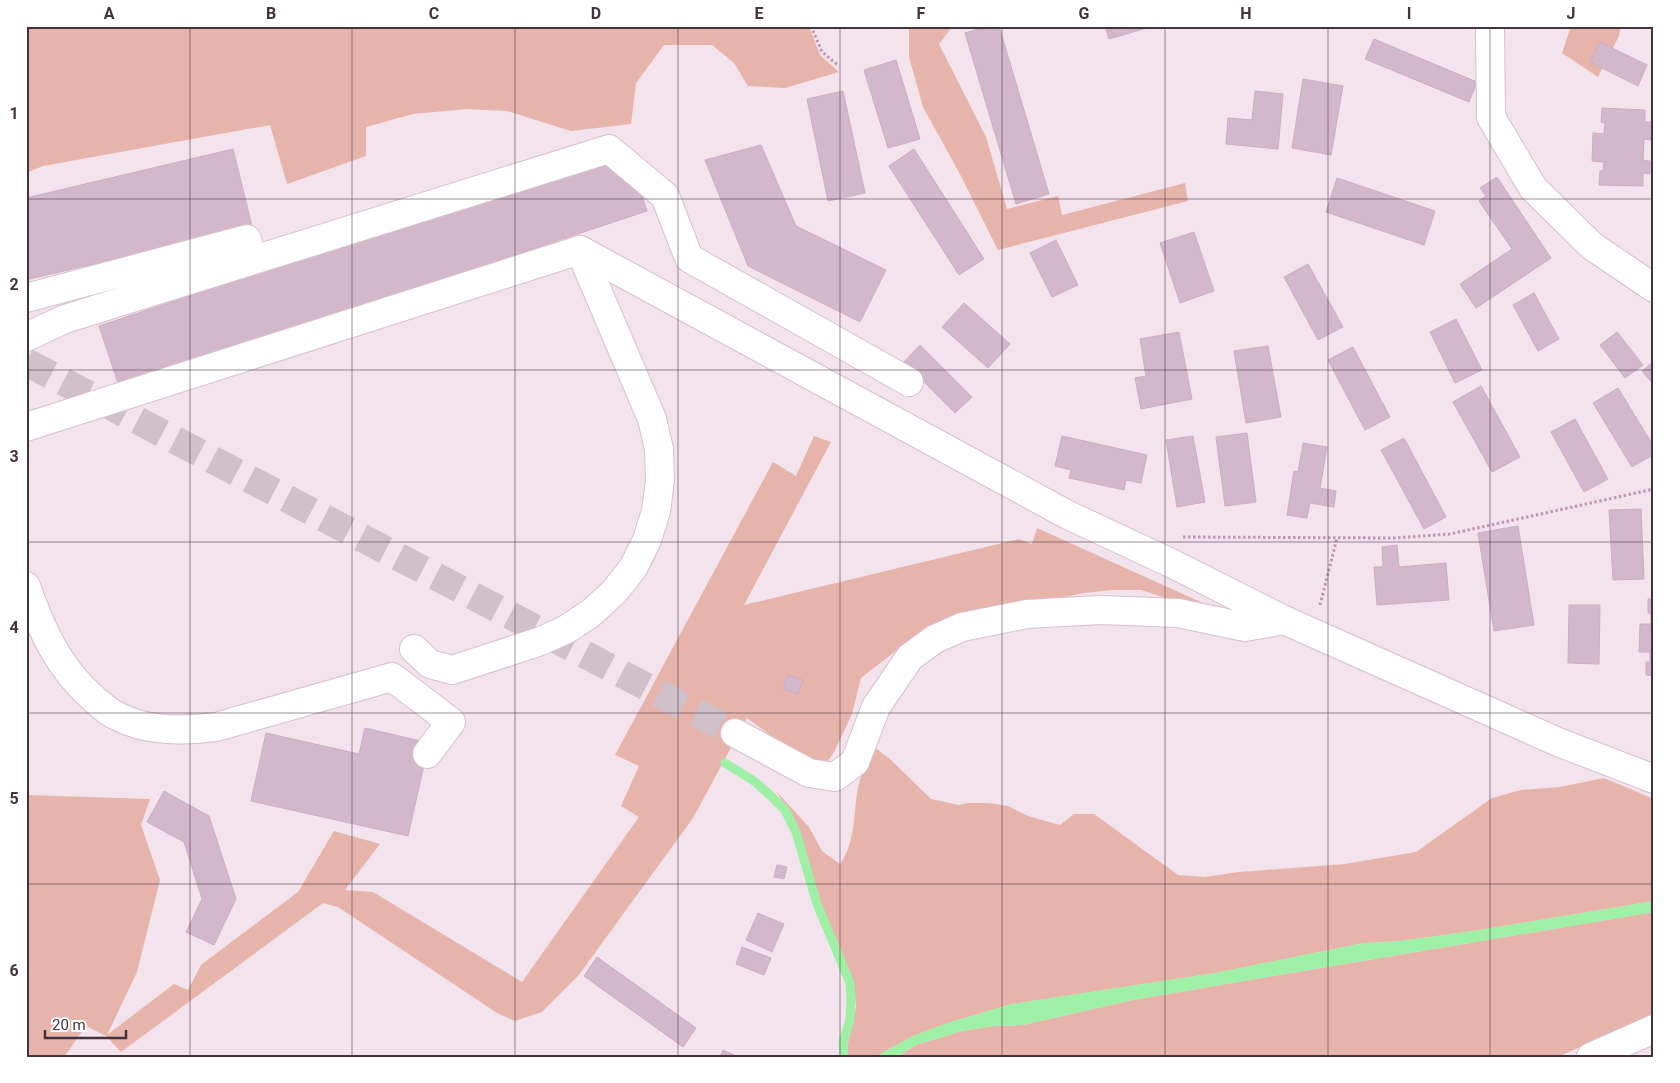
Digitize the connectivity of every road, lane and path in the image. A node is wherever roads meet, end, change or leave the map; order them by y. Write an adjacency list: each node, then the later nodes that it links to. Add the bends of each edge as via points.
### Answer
1 (811, 26): 3 (path, via 822,52)
2 (1490, 26): 6 (street, via 1491,117 1533,188 1592,246)
3 (840, 66)
4 (580, 250): 10 (street); 13 (street, via 1068,515); 17 (street, via 652,419 659,449 656,511 647,540 614,592 567,629 541,641 452,670 430,664)
5 (252, 260): 7 (street, via 247,239); 8 (street, via 65,319); 9 (street, via 609,149 664,196 688,258)
6 (1654, 288)
7 (26, 298)
8 (26, 337)
9 (909, 382)
10 (26, 427)
11 (1654, 489): 12 (path, via 1450,534)
12 (1338, 538): 13 (path, via 1172,538); 16 (path)
13 (1173, 564): 15 (street)
14 (26, 586): 19 (street, via 48,643 63,666 80,687 114,715 161,729 216,727 392,677 451,722)
15 (1284, 620): 16 (street); 18 (street, via 1245,628 1178,613 1101,610 1027,614 962,627 935,639 910,657 876,708 855,762 835,777 809,773)
16 (1313, 633): 20 (street, via 1558,742)
17 (414, 649)
18 (735, 734)
19 (427, 754)
20 (1654, 779)
21 (1654, 1029): 22 (street)
22 (1592, 1057)

